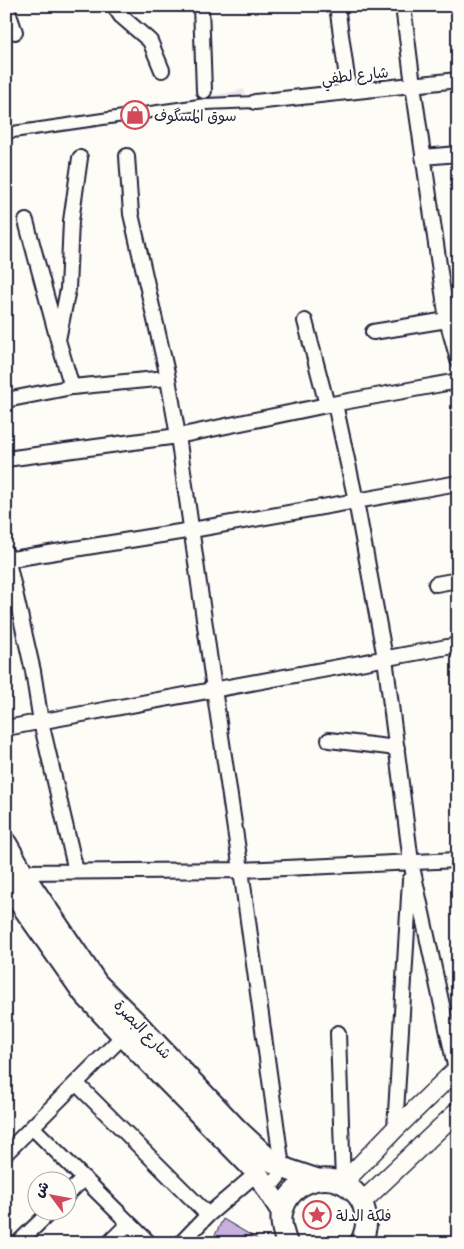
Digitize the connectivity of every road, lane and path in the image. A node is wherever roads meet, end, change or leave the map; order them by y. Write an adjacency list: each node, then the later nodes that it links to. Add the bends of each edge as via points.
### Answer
1 (6, 6): 6 (street)
2 (114, 6): 7 (street, via 150,41)
3 (201, 6): 10 (street)
4 (337, 6): 11 (street)
5 (403, 6): 9 (street)
6 (14, 32)
7 (162, 70)
8 (458, 80): 9 (street, شارع لطفي)
9 (413, 85): 11 (street, شارع لطفي); 16 (street)
10 (204, 91)
11 (349, 92): 12 (street, شارع لطفي)
12 (255, 102): 13 (street, via 206,104)
13 (6, 133)
14 (458, 154): 16 (street)
15 (127, 156): 24 (street, via 131,214)
16 (423, 157): 19 (street)
17 (80, 158): 22 (street, via 71,221 68,289)
18 (26, 221): 22 (street)
19 (452, 317): 21 (street); 23 (street)
20 (306, 320): 28 (street)
21 (373, 332)
22 (58, 340): 26 (street)
23 (458, 360)
24 (168, 378): 26 (street); 29 (street)
25 (458, 381): 28 (street)
26 (72, 386): 27 (street)
27 (6, 400)
28 (331, 404): 29 (street); 32 (street)
29 (178, 436): 30 (street); 33 (street)
30 (6, 459)
31 (458, 483): 32 (street)
32 (356, 501): 33 (street); 38 (street)
33 (192, 530): 34 (street); 39 (street)
34 (7, 557): 40 (street)
35 (458, 580): 36 (street)
36 (436, 584)
37 (458, 644): 38 (street)
38 (385, 658): 39 (street); 43 (street)
39 (214, 689): 40 (street); 47 (street)
40 (41, 722): 41 (street); 48 (street)
41 (6, 728)
42 (329, 740): 43 (street)
43 (397, 748): 46 (street)
44 (6, 843): 49 (main road, شارع البصرة)
45 (458, 860): 46 (street)
46 (412, 862): 47 (street); 52 (street); 56 (street)
47 (241, 870): 48 (street); 58 (street)
48 (76, 871): 49 (street)
49 (17, 889): 51 (main road, شارع البصرة, via 84,994); 58 (main road, شارع البصرة, via 97,983 237,1129)
50 (338, 1034): 62 (street)
51 (123, 1036): 53 (street); 61 (main road, شارع البصرة)
52 (457, 1069): 56 (street)
53 (76, 1083): 55 (street); 66 (street)
54 (458, 1111): 64 (street)
55 (32, 1127): 57 (street); 59 (street)
56 (395, 1129): 62 (street)
57 (6, 1153)
58 (282, 1167): 60 (main road, شارع البصرة); 61 (street, via 278,1177)
59 (84, 1178): 63 (street); 68 (street)
60 (316, 1179): 62 (main road, شارع البصرة); 65 (main road, via 294,1191)
61 (263, 1181): 65 (main road, شارع البصرة); 66 (street)
62 (343, 1183): 64 (main road)
63 (78, 1184)
64 (362, 1202): 74 (main road, via 366,1225)
65 (282, 1212): 73 (main road, via 282,1228)
66 (208, 1215): 72 (street)
67 (40, 1222): 69 (street)
68 (129, 1223): 70 (street); 71 (street)
69 (18, 1243)
70 (109, 1243)
71 (149, 1243)
72 (181, 1243)
73 (287, 1243)
74 (360, 1243)

